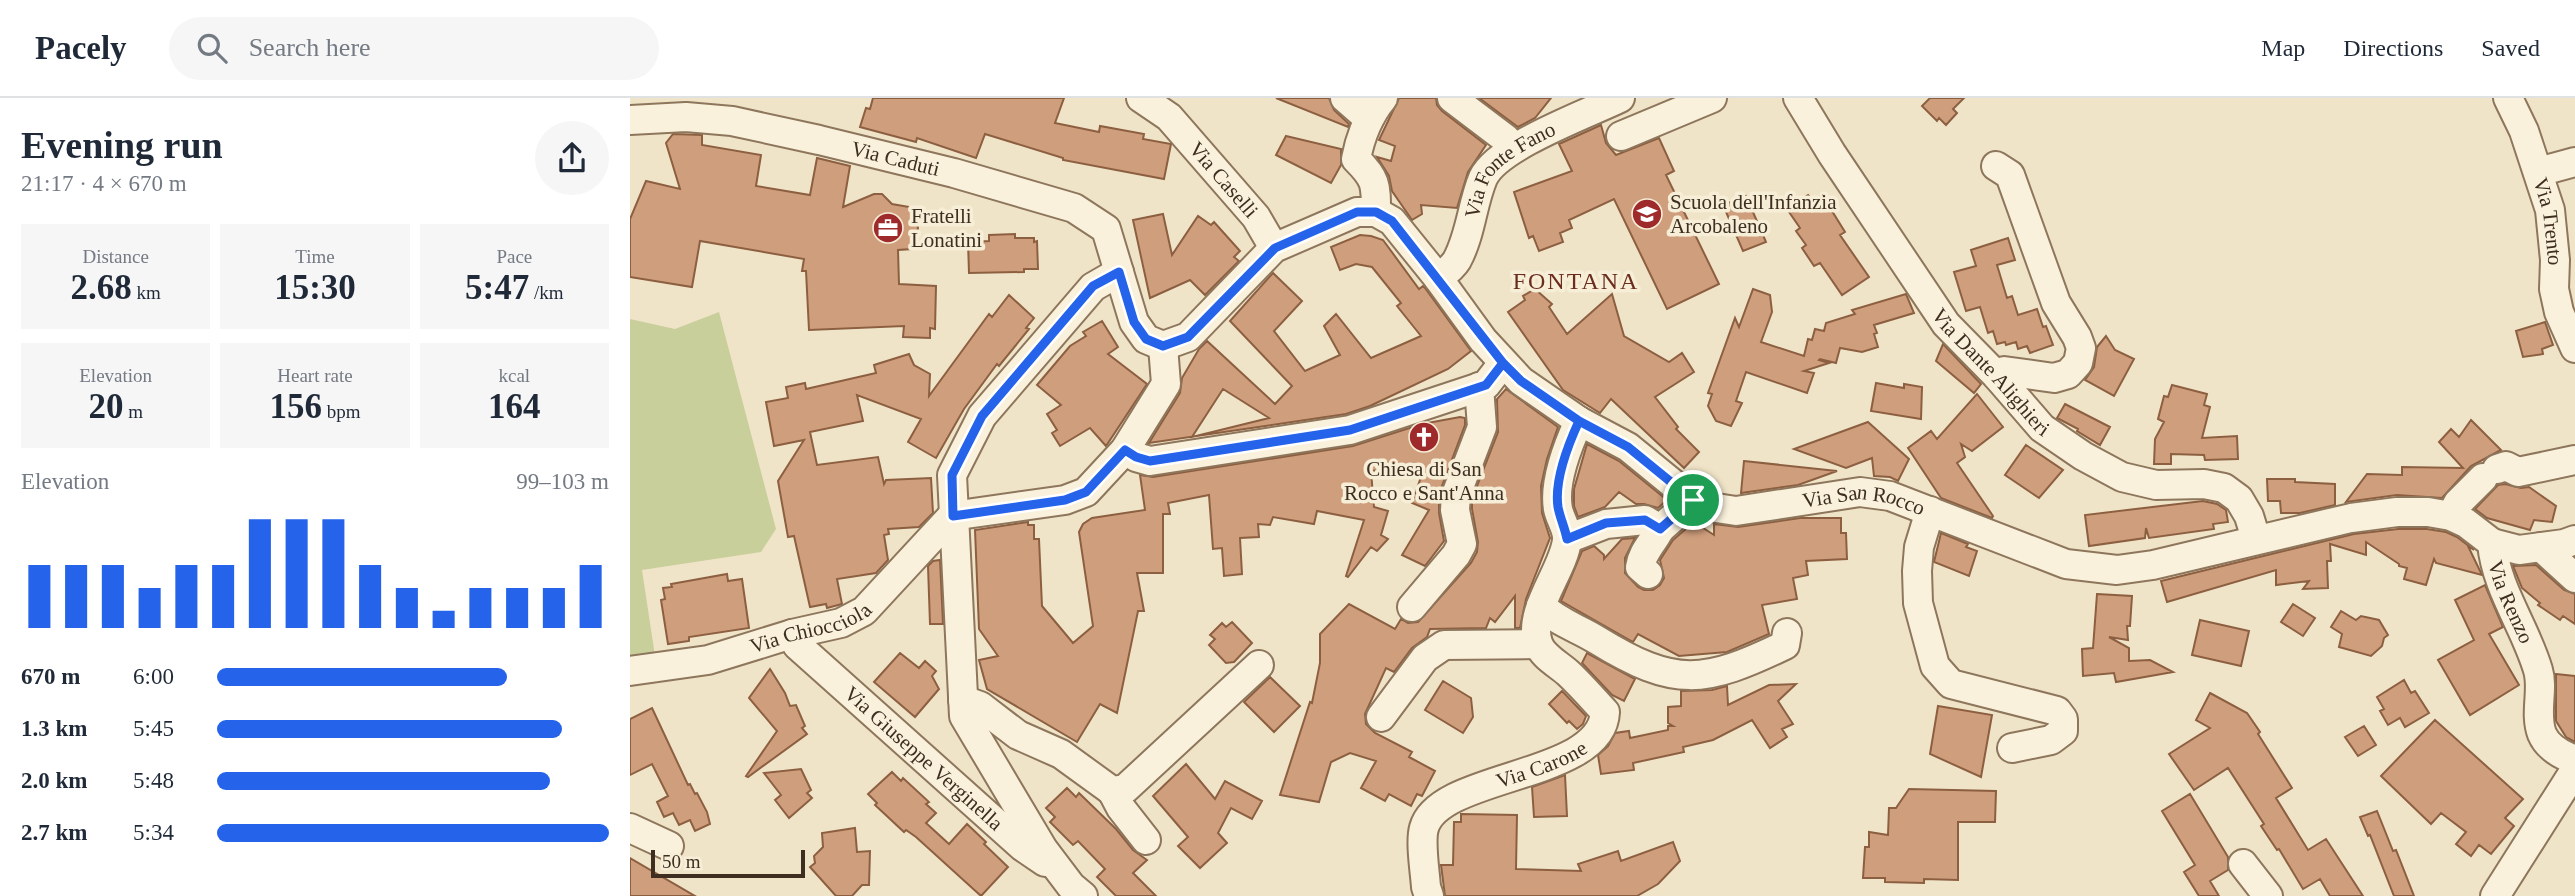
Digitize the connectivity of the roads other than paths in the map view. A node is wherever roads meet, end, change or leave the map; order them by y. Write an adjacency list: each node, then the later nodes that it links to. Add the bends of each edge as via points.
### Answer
1 (1141, 98): 8 (street, Via Caselli)
2 (1345, 98): 9 (street)
3 (1452, 98): 12 (street)
4 (1620, 98): 12 (street, Via Fonte Fano)
5 (1712, 98): 11 (street)
6 (1798, 98): 23 (street, Via Dante Alighieri, via 1946,324)
7 (2508, 98): 15 (street, Via Trento)
8 (1171, 108): 17 (street, Via Caselli)
9 (1376, 109): 16 (street, via 1356,159 1376,185)
10 (630, 120): 18 (street, Via Caduti, via 686,117 732,121 954,173 1074,208 1106,229)
11 (1621, 136)
12 (1513, 149): 19 (street, Via Fonte Fano, via 1483,178 1456,262)
13 (2575, 162): 15 (street)
14 (1996, 166): 23 (street, via 2010,176 2056,303 2081,348 2078,363 2068,374 2054,378 2004,371)
15 (2538, 172): 21 (street, Via Trento, via 2550,209 2554,289)
16 (1376, 212): 17 (street, via 1357,212); 19 (street, Via San Rocco, via 1392,221)
17 (1275, 248): 20 (street, via 1188,337)
18 (1119, 272): 20 (street, Via Caduti, via 1134,322 1146,339); 30 (street, Via Giuseppe Verginella, via 1093,286 982,416 952,475)
19 (1438, 278): 22 (street, Via San Rocco)
20 (1163, 346): 26 (street, via 1166,384)
21 (2575, 348)
22 (1503, 363): 24 (street, via 1486,385); 25 (street, Via San Rocco)
23 (1997, 376): 34 (street, Via Dante Alighieri, via 2042,428 2122,477 2156,485 2224,488 2249,516)
24 (1479, 387): 26 (street, via 1350,430 1150,461); 41 (street, via 1482,427 1456,495 1462,544)
25 (1579, 421): 28 (street, Via San Rocco, via 1628,447); 33 (street, via 1557,496)
26 (1125, 450): 30 (street, via 1086,492 1076,496)
27 (2575, 460): 31 (street, via 2518,472 2507,466 2490,473 2458,503)
28 (1693, 500): 29 (street, Via San Rocco, via 1735,511 1860,492 1890,496); 32 (street)
29 (1930, 511): 34 (street, Via San Rocco, via 2066,564 2117,570); 49 (street, via 1919,547 1918,603 1935,666 1951,684 2057,711 2063,719 2063,731 2057,737)
30 (953, 516): 43 (street, Via Chiocciola, via 864,611); 47 (street, Via Giuseppe Verginella)
31 (2451, 516): 34 (street, Via Renzo, via 2397,512); 36 (street, Via Renzo)
32 (1660, 529): 33 (street, via 1645,520 1606,523); 38 (street, via 1641,556 1640,567)
33 (1567, 539): 40 (street)
34 (2256, 539)
35 (2575, 540): 37 (street)
36 (2492, 543): 37 (street, via 2519,550); 50 (street, Via Renzo, via 2494,567 2539,672 2538,714 2543,736 2558,754)
37 (2542, 547): 39 (street)
38 (1648, 574)
39 (2575, 578)
40 (1541, 606): 42 (street, via 1615,652 1677,676 1731,669 1785,645); 44 (street)
41 (1412, 607)
42 (1787, 633)
43 (792, 634): 46 (street, Via Chiocciola, via 708,660); 57 (street, Via Giuseppe Verginella, via 797,645 1012,837)
44 (1538, 644): 48 (street, via 1444,645 1425,658); 59 (street, Via Carone, via 1605,712 1605,725 1594,740 1570,755 1432,811 1423,829)
45 (1259, 665): 52 (street, via 1125,789)
46 (630, 671)
47 (963, 700): 52 (street, via 980,706 1018,735 1061,754); 57 (street, Via Giuseppe Verginella, via 964,716)
48 (1381, 717)
49 (2012, 748)
50 (2575, 760)
51 (2575, 770): 61 (street)
52 (1112, 791): 54 (street)
53 (630, 828): 55 (street)
54 (1146, 840)
55 (669, 846)
56 (2243, 864): 60 (street)
57 (1062, 874): 58 (street, Via Giuseppe Verginella)
58 (1083, 896)
59 (1429, 896)
60 (2268, 896)
61 (2495, 896)

